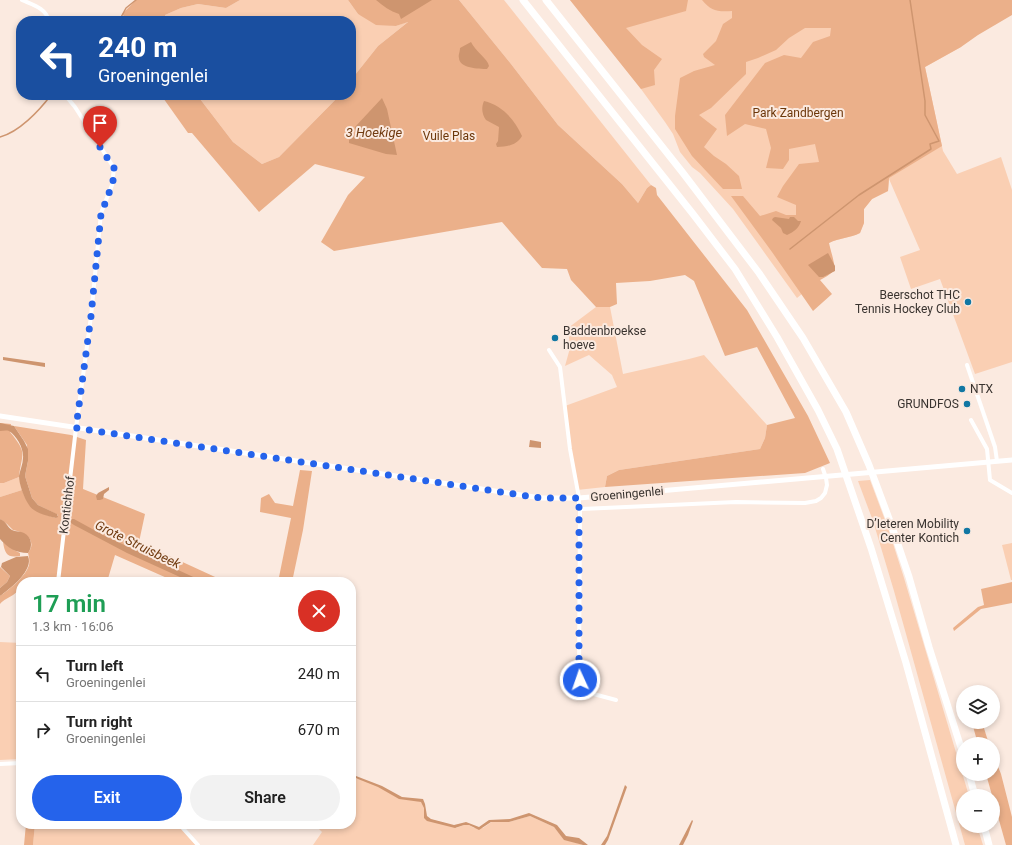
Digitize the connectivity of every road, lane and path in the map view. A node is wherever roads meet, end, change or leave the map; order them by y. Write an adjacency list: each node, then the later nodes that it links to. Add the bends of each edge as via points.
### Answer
1 (22, 0): 4 (street, via 46,12)
2 (523, 0): 26 (highway, via 735,269 818,410 837,449 871,548 906,663)
3 (546, 0): 20 (highway, via 759,273 803,338 846,412 892,524)
4 (47, 16)
5 (69, 100): 10 (street, via 114,168 112,185 101,214)
6 (549, 350): 16 (street, via 560,367)
7 (967, 366): 12 (street, via 995,447)
8 (0, 416): 10 (street, Groeningenlei)
9 (970, 420): 13 (street, via 987,448)
10 (76, 428): 16 (street, Groeningenlei, via 541,498); 18 (street, Kontichhof)
11 (1012, 460): 12 (street, Groeningenlei)
12 (997, 461): 13 (street, Groeningenlei)
13 (989, 462): 15 (street, via 990,480); 16 (street, Groeningenlei)
14 (823, 469): 17 (street, via 827,485 825,493 816,501)
15 (1012, 493)
16 (579, 498): 17 (street)
17 (580, 508): 19 (street, via 579,675 586,692)
18 (59, 577)
19 (616, 700)
20 (958, 737)
21 (16, 763): 22 (street)
22 (0, 764)
23 (184, 829): 25 (street)
24 (986, 833): 27 (highway)
25 (198, 845)
26 (956, 845)
27 (989, 845)

